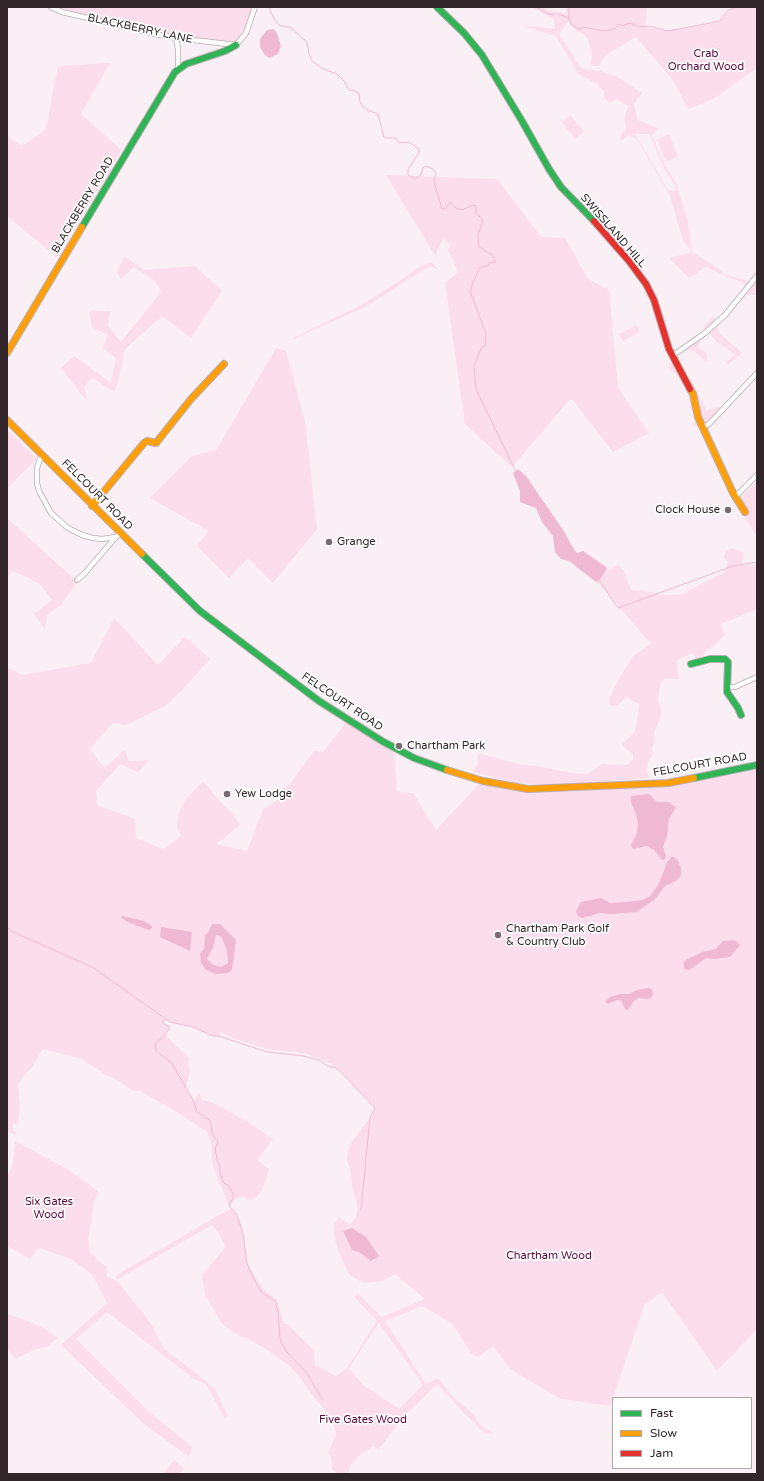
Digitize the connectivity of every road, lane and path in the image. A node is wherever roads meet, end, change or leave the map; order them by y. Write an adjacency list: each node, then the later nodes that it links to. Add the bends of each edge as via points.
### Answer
1 (50, 7): 4 (street, BLACKBERRY LANE)
2 (255, 7): 5 (street, via 246,33)
3 (437, 7): 9 (street, SWISSLAND HILL, via 482,55 561,187 630,261 646,284 654,300)
4 (176, 38): 5 (street, BLACKBERRY LANE); 6 (street)
5 (236, 45): 6 (street)
6 (178, 68): 8 (street, BLACKBERRY ROAD)
7 (757, 276): 9 (street, via 725,315)
8 (7, 353)
9 (672, 356): 13 (street, SWISSLAND HILL, via 693,394)
10 (224, 364): 17 (street, via 156,443 144,443)
11 (757, 373): 13 (street)
12 (7, 420): 14 (street, FELCOURT ROAD)
13 (703, 428): 16 (street, SWISSLAND HILL)
14 (44, 456): 17 (street, FELCOURT ROAD); 19 (street, via 37,468 37,483 51,513 68,528 82,535 102,539)
15 (757, 474): 16 (street)
16 (736, 496): 18 (street, SWISSLAND HILL)
17 (92, 506): 19 (street, FELCOURT ROAD)
18 (745, 512)
19 (118, 535): 20 (street); 25 (street, FELCOURT ROAD, via 200,611 319,701 382,741 431,765 505,786 551,790 668,783)
20 (77, 580)
21 (690, 664): 23 (street, via 710,659 725,659 728,662)
22 (757, 678): 23 (street, via 735,687)
23 (727, 687): 24 (street, via 727,692)
24 (741, 715)
25 (757, 765)

